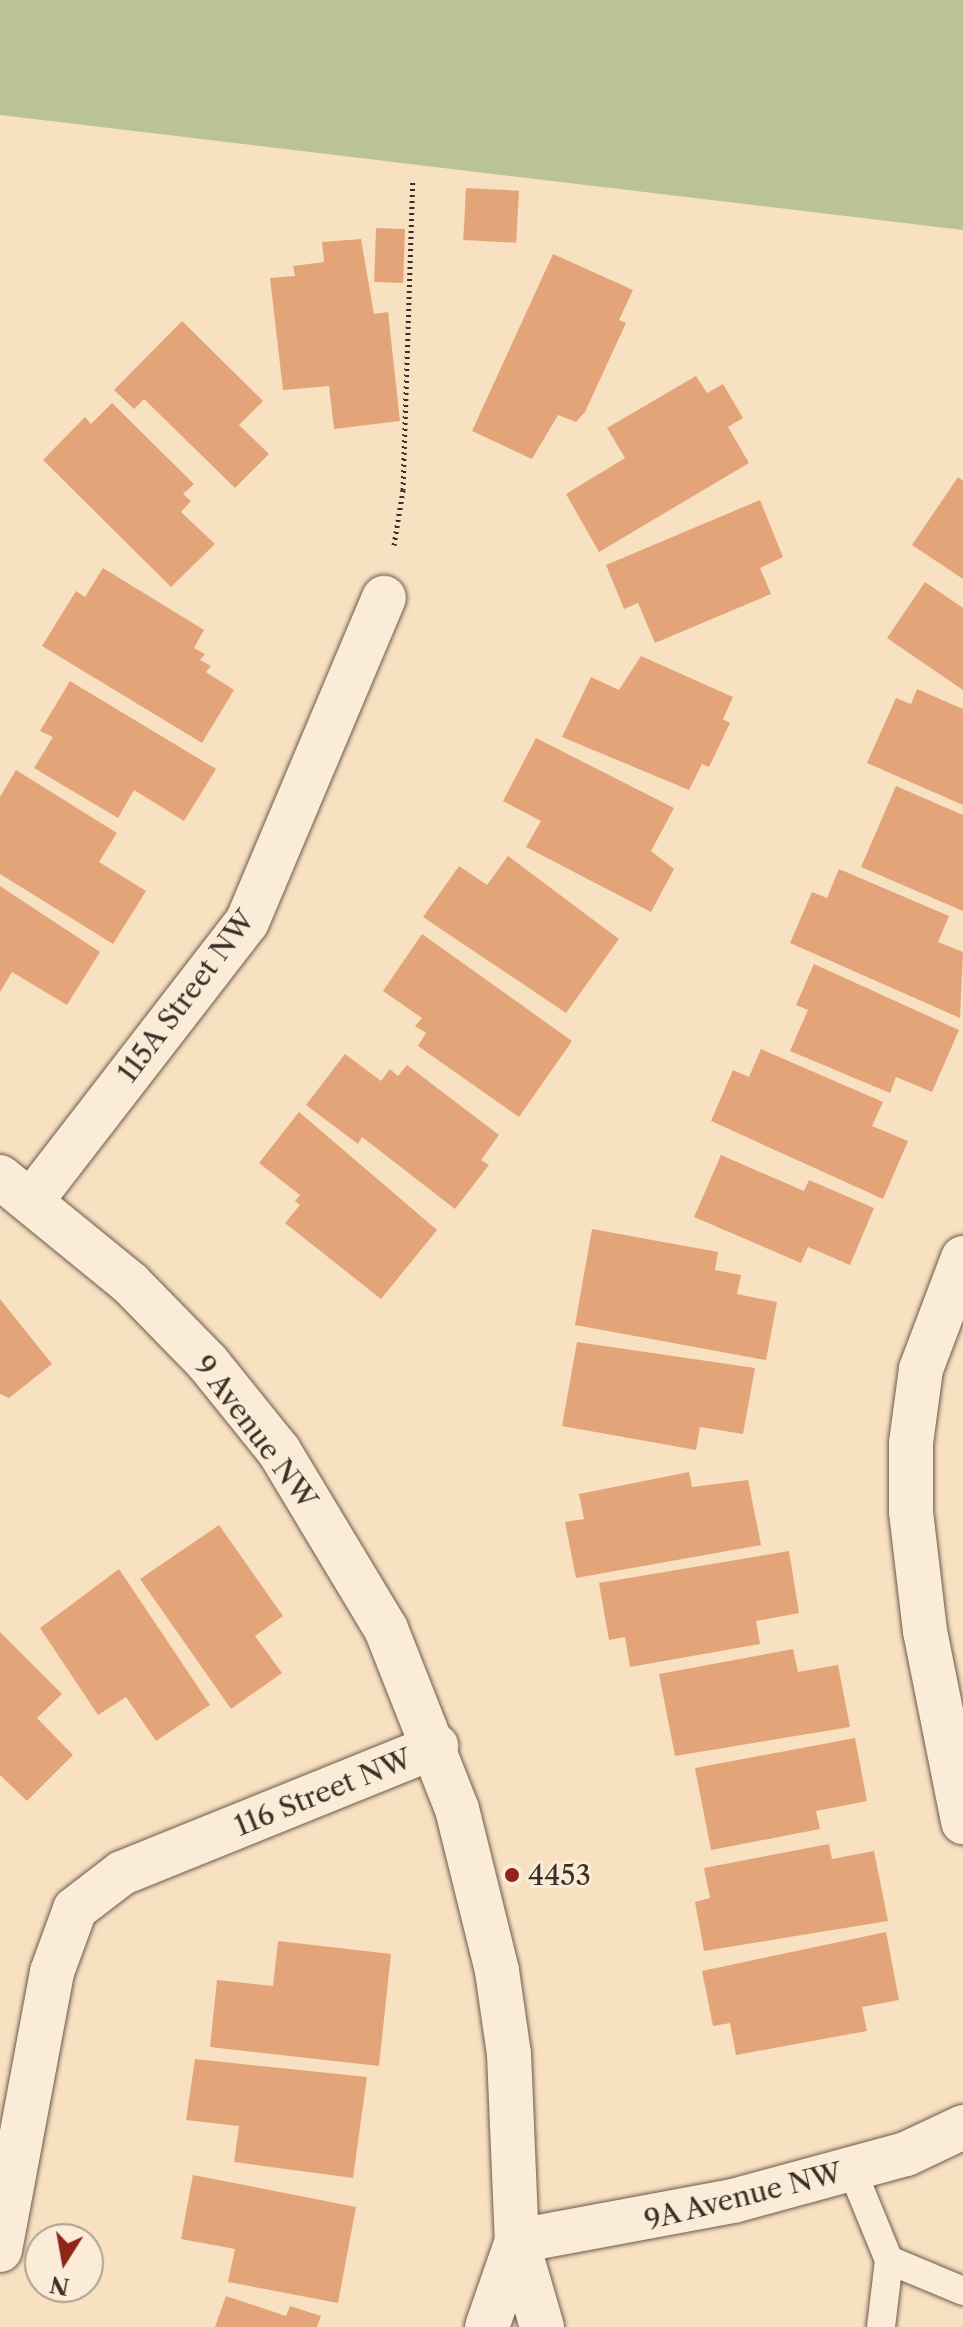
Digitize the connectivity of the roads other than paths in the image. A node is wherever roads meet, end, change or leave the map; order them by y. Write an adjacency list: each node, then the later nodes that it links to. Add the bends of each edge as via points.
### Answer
1 (384, 598): 2 (street, 115A Street NW, via 247,922)
2 (16, 1189): 4 (street, 9 Avenue NW, via 130,1283 208,1363 279,1451 386,1629)
3 (963, 1258): 5 (street, via 921,1369 911,1443 911,1512 925,1631)
4 (436, 1746): 8 (street, 116 Street NW, via 497,1971 510,2069); 9 (street, 116 Street NW, via 122,1873 75,1909 54,1961)
5 (963, 1822)
6 (963, 2127): 7 (street, 9A Avenue NW)
7 (852, 2170): 8 (street, 9A Avenue NW, via 678,2214); 10 (lane)
8 (517, 2241): 12 (street, 116 Street NW); 13 (street, 116 Street NW)
9 (0, 2250)
10 (889, 2260): 11 (lane); 14 (lane)
11 (963, 2291)
12 (487, 2327)
13 (542, 2327)
14 (881, 2327)

